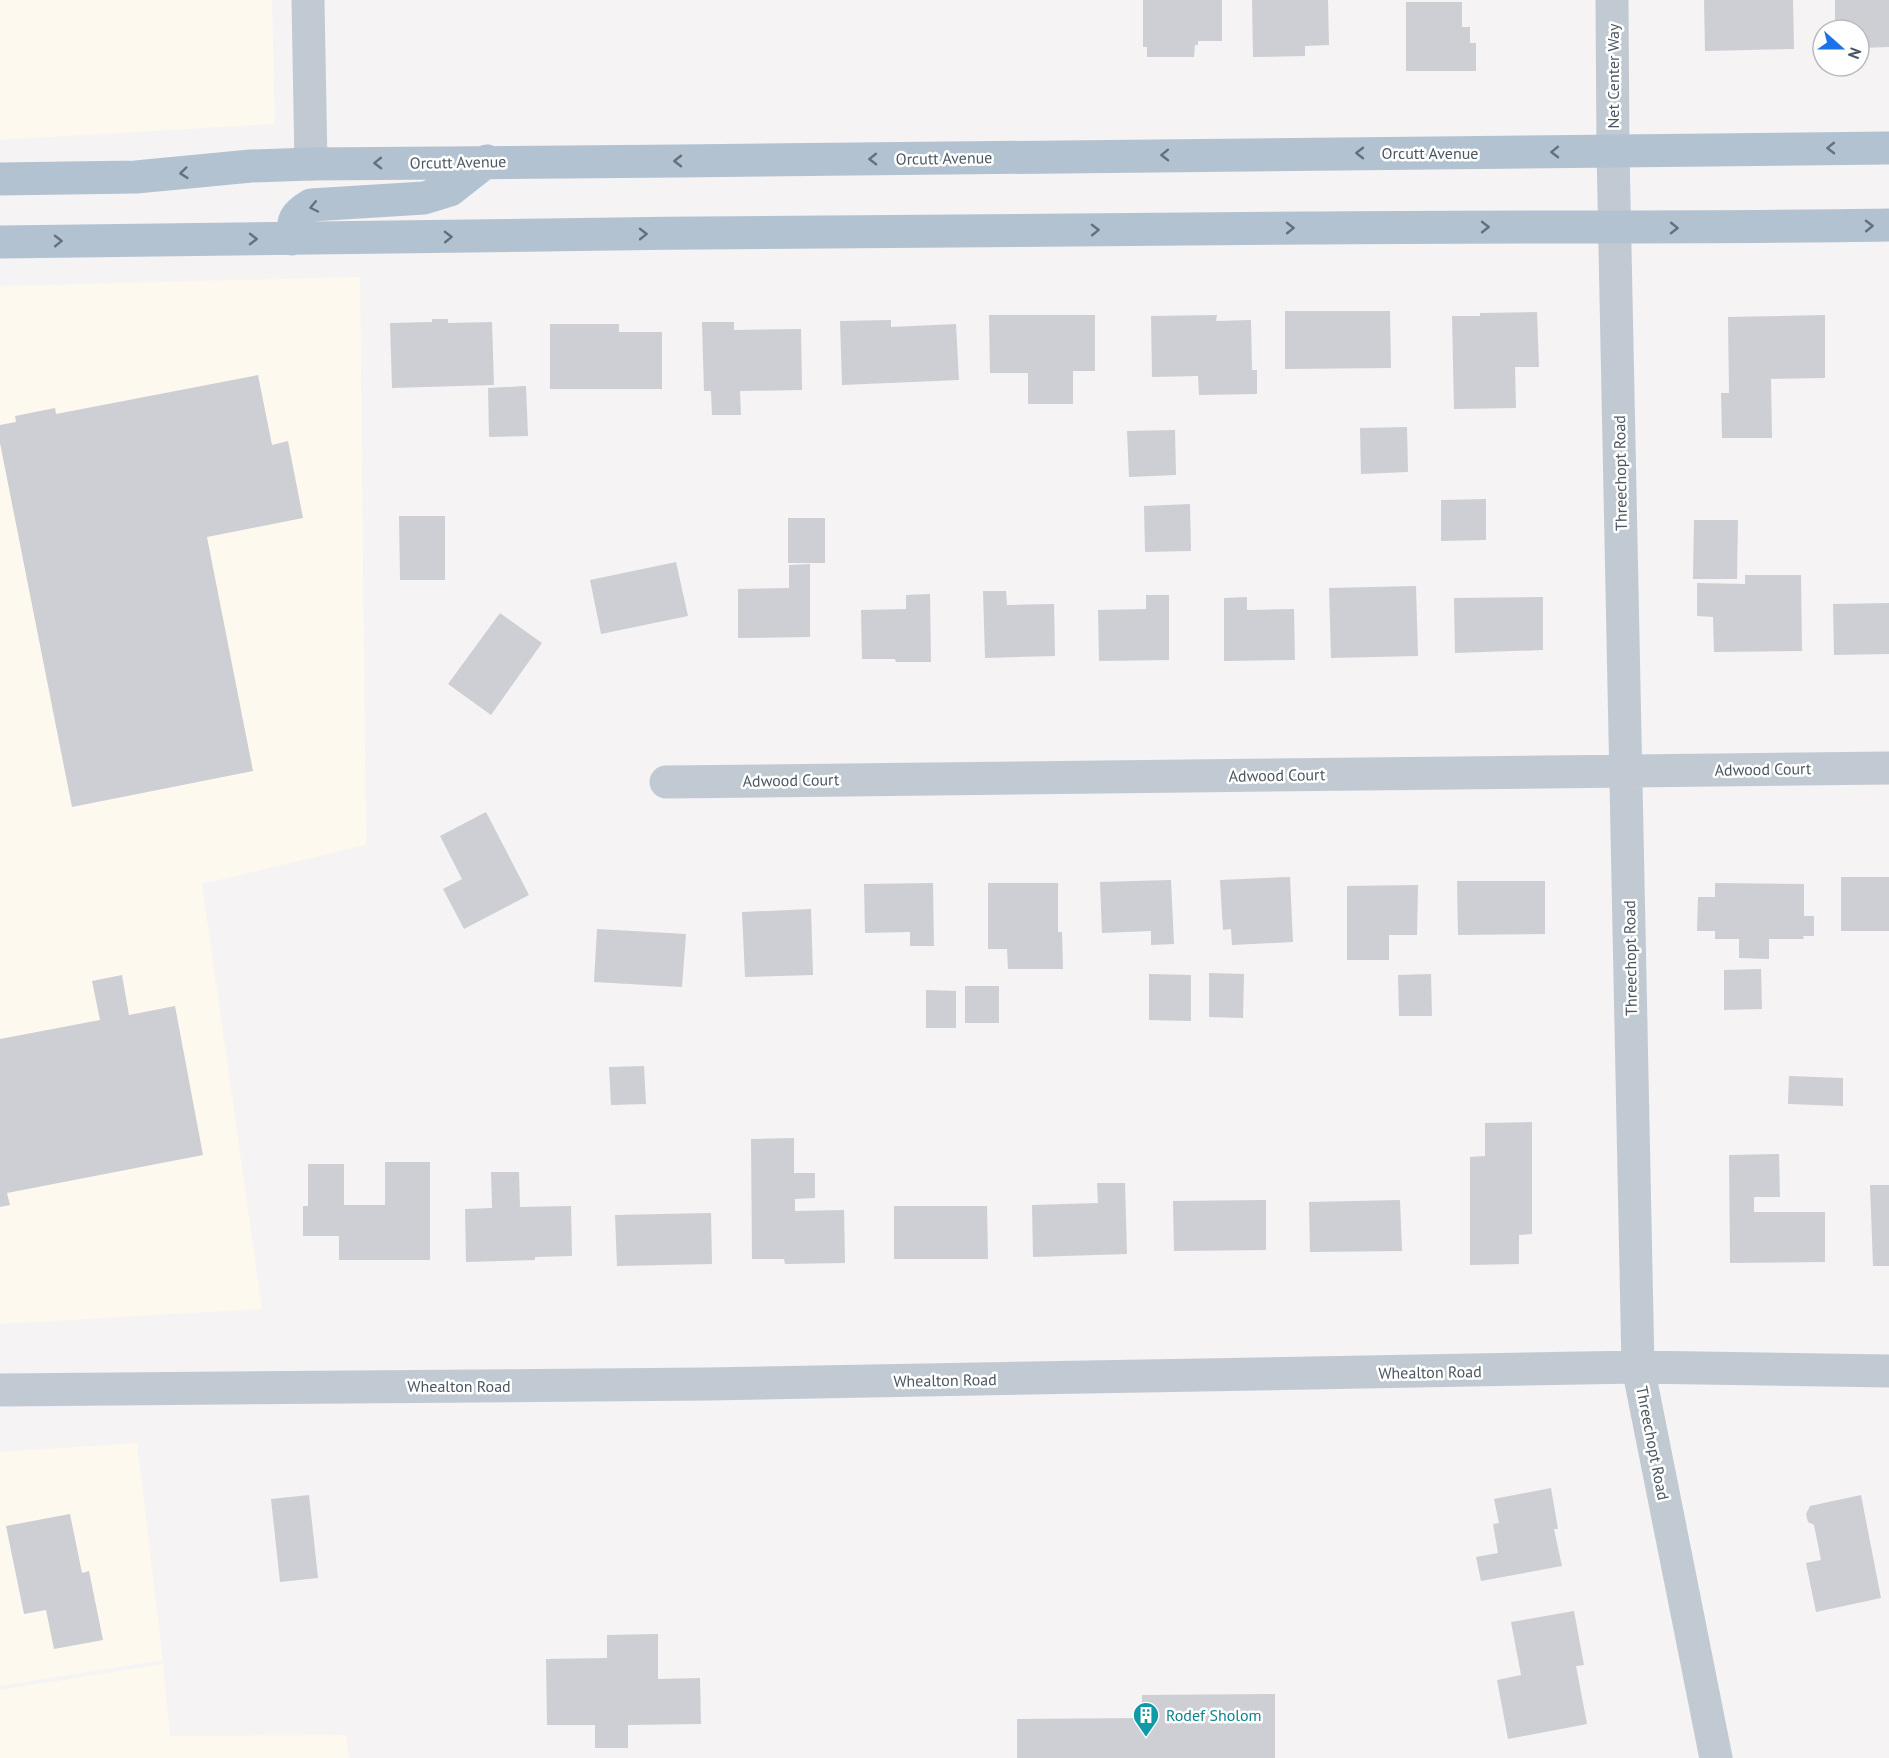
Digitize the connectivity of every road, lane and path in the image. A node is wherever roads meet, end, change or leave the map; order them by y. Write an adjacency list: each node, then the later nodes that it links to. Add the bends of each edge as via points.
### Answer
1 (308, 0): 6 (street)
2 (1612, 0): 4 (street, Net Center Way)
3 (1889, 148): 4 (main road, Orcutt Avenue, one-way to 4)
4 (1613, 151): 5 (main road, Orcutt Avenue, one-way to 5); 9 (street, Threechopt Road)
5 (487, 161): 6 (main road, Orcutt Avenue, one-way to 6); 10 (main road, one-way to 10, via 450,190 424,198 311,206 299,212 293,223)
6 (311, 164): 7 (main road, Orcutt Avenue, one-way to 7, via 136,177)
7 (0, 179)
8 (1889, 225): 9 (main road, one-way to 8)
9 (1615, 227): 10 (main road, one-way to 9); 13 (street, Threechopt Road)
10 (292, 239): 11 (main road, one-way to 10)
11 (0, 242)
12 (1889, 768): 13 (street, Adwood Court)
13 (1626, 771): 14 (street, Adwood Court); 15 (street, Threechopt Road)
14 (666, 782)
15 (1638, 1367): 16 (street, Whealton Road); 17 (street, Whealton Road, via 775,1383); 18 (street, Threechopt Road)
16 (1889, 1371)
17 (0, 1390)
18 (1716, 1758)

